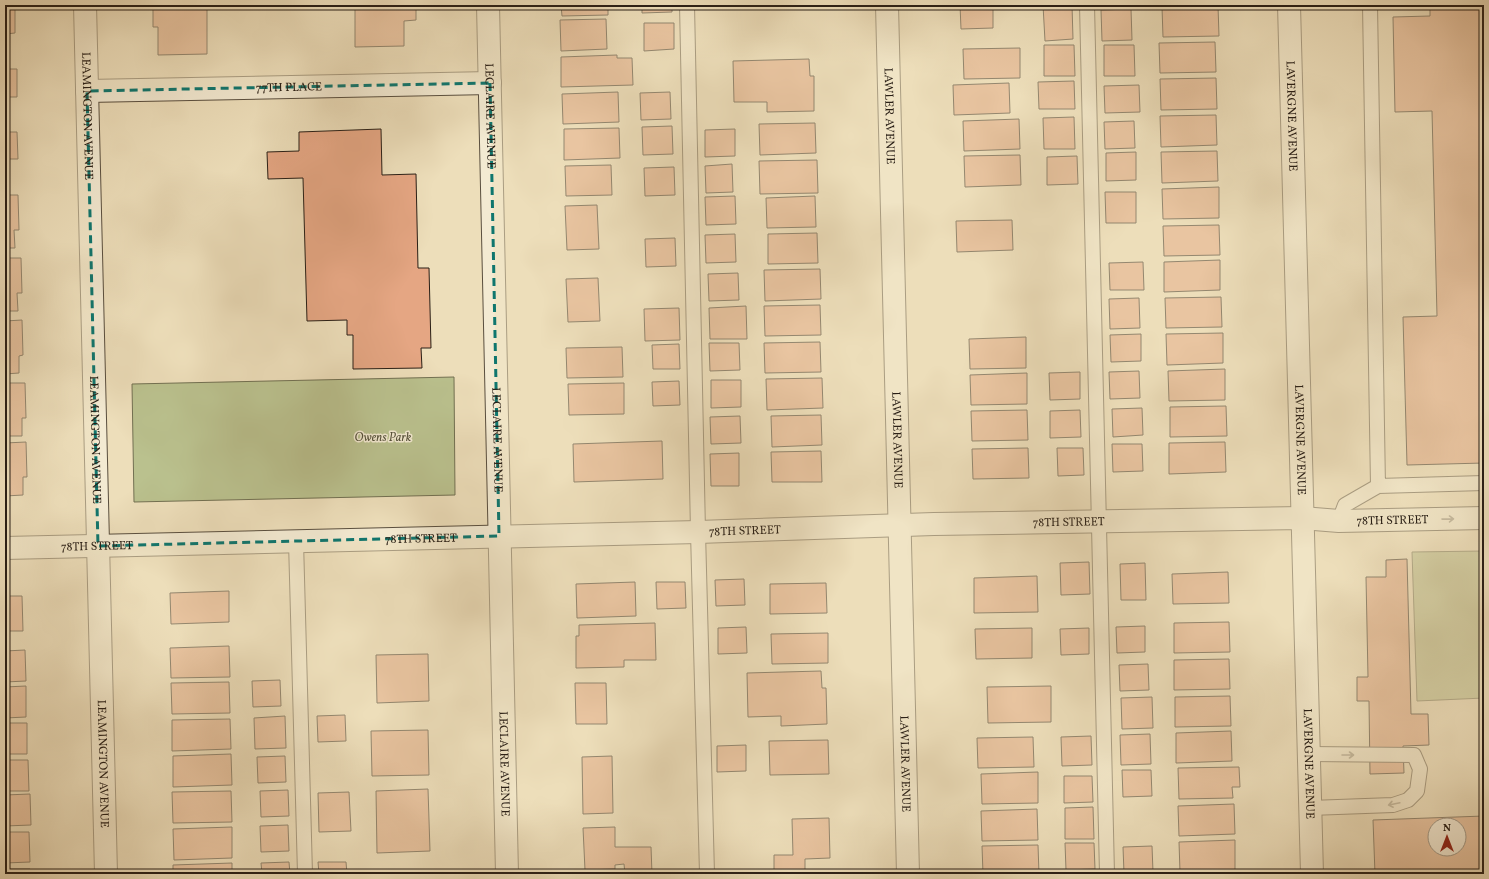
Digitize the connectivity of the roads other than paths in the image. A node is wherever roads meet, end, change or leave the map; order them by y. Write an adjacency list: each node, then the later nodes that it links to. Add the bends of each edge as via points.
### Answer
1 (85, 5): 9 (street, LEAMINGTON AVENUE)
2 (488, 5): 8 (street, LECLAIRE AVENUE)
3 (687, 5): 17 (lane)
4 (887, 5): 16 (street, LAWLER AVENUE)
5 (1088, 5): 14 (lane)
6 (1289, 5): 12 (street, LAVERGNE AVENUE)
7 (1370, 5): 11 (lane)
8 (490, 83): 9 (street, 77TH PLACE); 18 (street, LECLAIRE AVENUE)
9 (87, 91): 20 (street, LEAMINGTON AVENUE)
10 (1484, 483): 11 (lane)
11 (1378, 486): 15 (lane, via 1345,505)
12 (1302, 518): 14 (street, 78TH STREET); 15 (street, 78TH STREET); 22 (street, LAVERGNE AVENUE)
13 (1484, 518): 15 (street, 78TH STREET, one-way to 13)
14 (1099, 521): 16 (street, 78TH STREET); 29 (lane)
15 (1339, 521)
16 (900, 526): 17 (street, 78TH STREET); 28 (street, LAWLER AVENUE)
17 (698, 532): 18 (street, 78TH STREET); 27 (lane)
18 (499, 536): 19 (street, 78TH STREET); 26 (street, LECLAIRE AVENUE)
19 (296, 541): 20 (street, 78TH STREET); 25 (lane)
20 (98, 546): 21 (street, 78TH STREET); 24 (street, LEAMINGTON AVENUE)
21 (5, 548)
22 (1309, 754): 23 (street, LAVERGNE AVENUE); 23 (lane, one-way to 23, via 1414,755 1420,769 1417,790 1403,802 1393,805)
23 (1310, 808): 30 (street, LAVERGNE AVENUE)
24 (106, 874)
25 (304, 874)
26 (507, 874)
27 (707, 874)
28 (908, 874)
29 (1107, 874)
30 (1312, 874)

